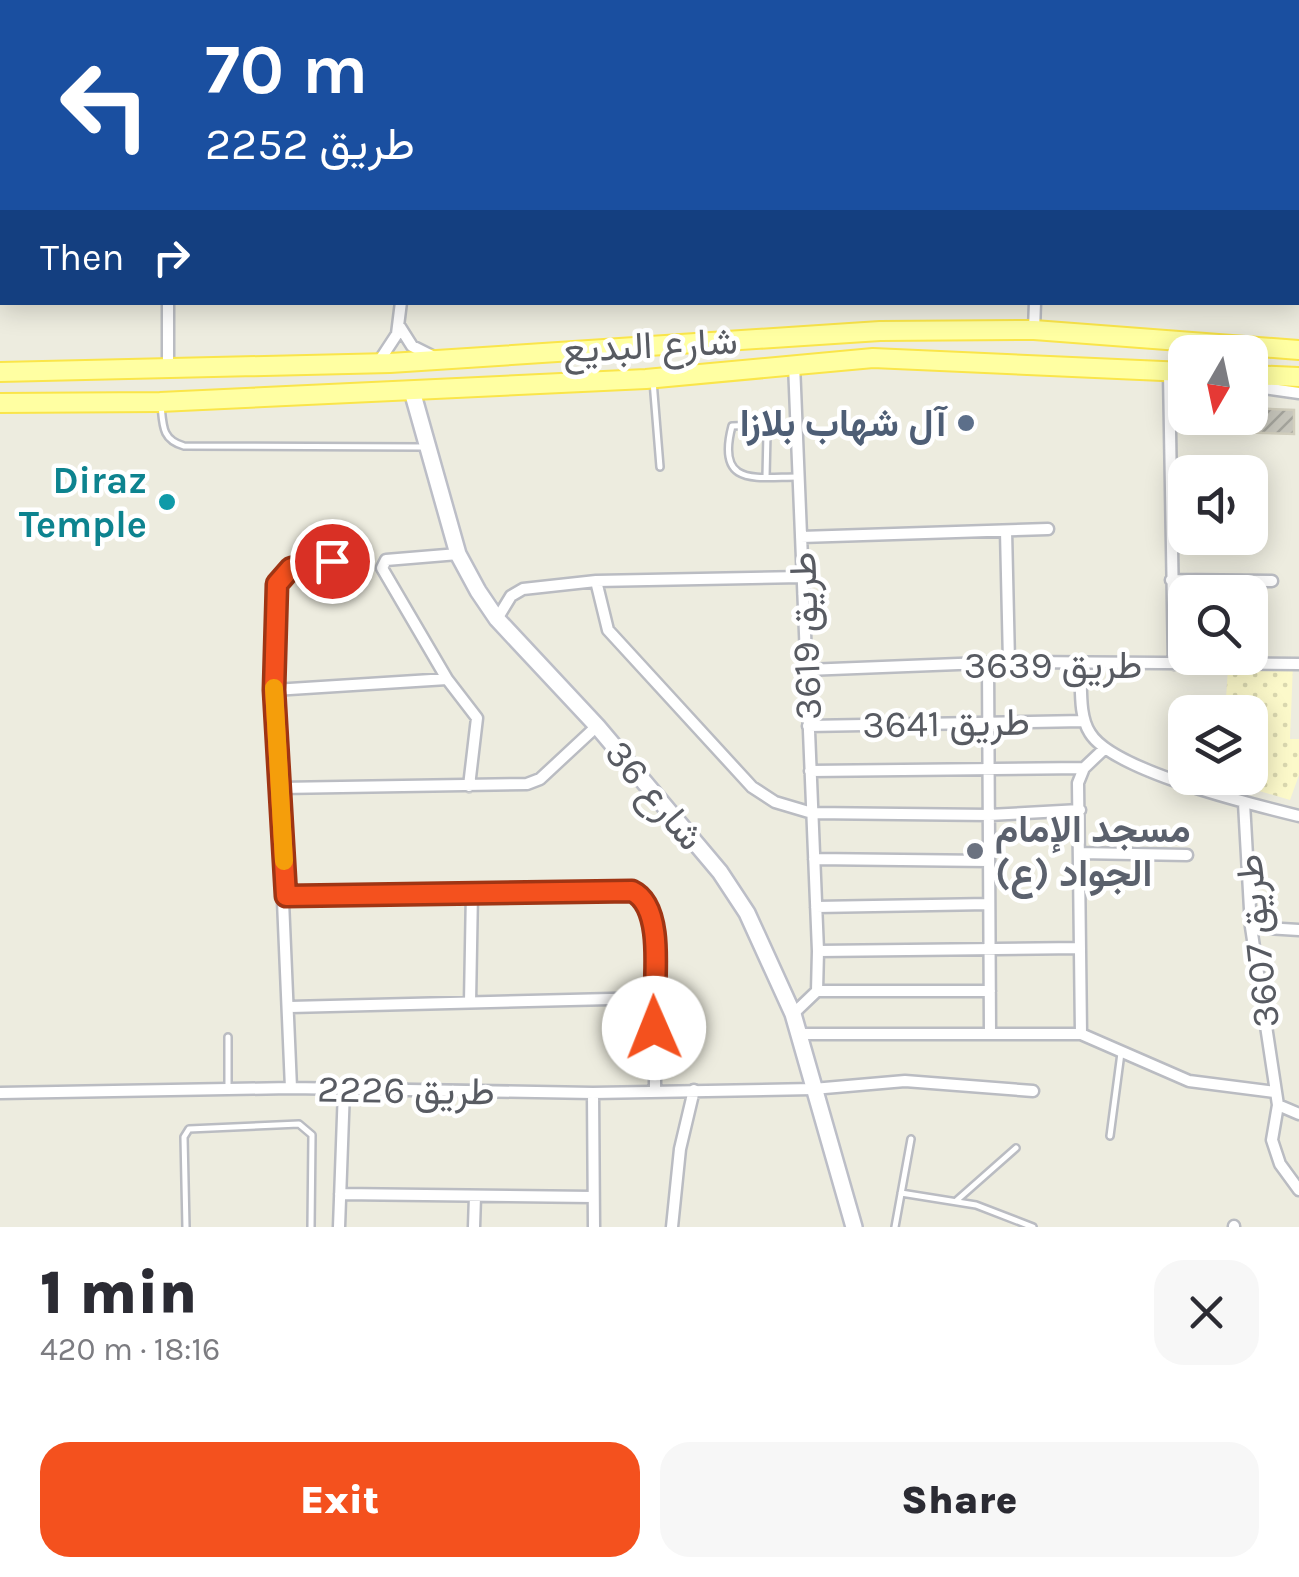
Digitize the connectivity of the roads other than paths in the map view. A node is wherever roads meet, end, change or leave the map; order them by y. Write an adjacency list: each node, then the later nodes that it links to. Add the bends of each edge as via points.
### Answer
1 (168, 305): 10 (street)
2 (400, 305): 4 (street)
3 (1036, 305): 5 (street)
4 (399, 326): 7 (street, via 412,346); 8 (street)
5 (1034, 330): 6 (main road, شارع البديع); 7 (main road, شارع البديع, via 880,331)
6 (1299, 350)
7 (442, 358): 8 (main road, شارع البديع)
8 (378, 363): 10 (main road, شارع البديع)
9 (794, 364): 12 (main road, شارع البديع, via 873,358); 14 (main road, شارع البديع); 24 (street, طريق 3619)
10 (168, 367): 11 (main road, شارع البديع)
11 (0, 372)
12 (1168, 372)
13 (1268, 376): 15 (main road)
14 (653, 378): 17 (main road, شارع البديع); 23 (lane)
15 (1299, 378)
16 (1268, 389): 18 (street)
17 (412, 390): 19 (main road, شارع البديع); 22 (street, شارع 36)
18 (1299, 393)
19 (160, 402): 20 (main road, شارع البديع); 22 (lane, via 164,433 184,446)
20 (0, 403)
21 (1178, 435): 31 (street)
22 (427, 448): 29 (street, شارع 36)
23 (660, 467)
24 (798, 476): 25 (lane); 28 (street, طريق 3619)
25 (766, 477): 25 (lane, via 740,476 731,468 732,426 759,425 768,433)
26 (1006, 530): 27 (street); 28 (street); 37 (street)
27 (1048, 530)
28 (801, 537): 32 (street, طريق 3619)
29 (458, 554): 36 (street, شارع 36); 44 (street, via 386,560 384,576)
30 (353, 560): 45 (street, via 291,568 277,584)
31 (1172, 575)
32 (802, 576): 33 (street); 43 (street, طريق 3619)
33 (596, 581): 36 (street, via 522,589); 58 (street, via 608,630 752,787)
34 (1268, 581): 35 (street)
35 (1272, 581)
36 (497, 620): 48 (street, شارع 36)
37 (1009, 662): 38 (street, طريق 3639); 39 (street, طريق 3639)
38 (988, 664): 43 (street, طريق 3639); 47 (street)
39 (1080, 664): 40 (street, طريق 3639); 46 (street)
40 (1168, 664)
41 (1268, 664): 42 (street, طريق 3639)
42 (1299, 664)
43 (806, 670): 49 (street, طريق 3619)
44 (447, 679): 45 (street); 54 (street, via 477,718)
45 (274, 690): 55 (street)
46 (1084, 721): 47 (street, طريق 3641); 50 (street)
47 (988, 722): 49 (street, طريق 3641); 52 (street)
48 (597, 726): 54 (street, via 540,780); 79 (street, شارع 36, via 720,872 748,913)
49 (808, 726): 53 (street, طريق 3619)
50 (1104, 749): 51 (street); 56 (street)
51 (1084, 768): 52 (street); 57 (street)
52 (988, 769): 53 (street); 59 (street)
53 (810, 771): 58 (street, طريق 3619)
54 (469, 786): 55 (street)
55 (280, 788): 66 (street)
56 (1244, 803): 60 (street); 69 (street, طريق 3607)
57 (1080, 810): 59 (street); 61 (street)
58 (812, 813): 59 (street); 63 (street, طريق 3619)
59 (989, 815): 64 (street)
60 (1299, 816)
61 (1080, 853): 62 (street); 72 (street)
62 (1187, 855)
63 (814, 859): 64 (street); 68 (street, طريق 3619)
64 (989, 861): 67 (street)
65 (472, 891): 66 (street); 76 (street, via 638,894 655,920); 77 (street)
66 (286, 896): 78 (street)
67 (989, 904): 68 (street); 71 (street)
68 (816, 907): 73 (street, طريق 3619)
69 (1251, 927): 70 (street); 92 (street, طريق 3607)
70 (1299, 930)
71 (990, 948): 72 (street); 73 (street); 75 (street)
72 (1080, 948): 82 (street)
73 (818, 951): 74 (street, طريق 3619)
74 (817, 991): 75 (street); 79 (street)
75 (990, 991): 80 (street)
76 (652, 998): 77 (street); 89 (street)
77 (470, 1002): 78 (street)
78 (290, 1007): 85 (street)
79 (794, 1014): 81 (street, شارع 36)
80 (990, 1032): 81 (street); 82 (street)
81 (799, 1034): 86 (street, شارع 36)
82 (1081, 1034): 84 (street)
83 (228, 1037): 88 (lane)
84 (1121, 1053): 92 (street, via 1189,1082); 97 (lane)
85 (291, 1088): 87 (street, طريق 2226); 88 (street, طريق 2226)
86 (813, 1088): 90 (street, طريق 2226); 91 (street, طريق 2226, via 905,1080); 112 (street, شارع 36)
87 (344, 1089): 94 (street, طريق 2226); 102 (street)
88 (228, 1090): 93 (street, طريق 2226)
89 (655, 1090): 90 (street, طريق 2226); 94 (street, طريق 2226)
90 (694, 1090): 111 (street)
91 (1033, 1091)
92 (1274, 1092): 95 (street, طريق 3607)
93 (0, 1093)
94 (593, 1093): 104 (street)
95 (1278, 1105): 96 (street); 100 (street, طريق 3607, via 1275,1154)
96 (1299, 1114)
97 (1110, 1136)
98 (911, 1138): 101 (lane)
99 (1016, 1148): 105 (lane)
100 (1299, 1190)
101 (902, 1193): 105 (lane); 113 (lane)
102 (340, 1194): 103 (street); 108 (street)
103 (475, 1196): 104 (street); 109 (street)
104 (593, 1197): 110 (street)
105 (956, 1201): 114 (lane)
106 (186, 1227): 107 (lane, via 189,1129 295,1124 312,1135)
107 (311, 1227)
108 (339, 1227)
109 (474, 1227)
110 (594, 1227)
111 (672, 1227)
112 (854, 1227)
113 (896, 1227)
114 (1034, 1227)

